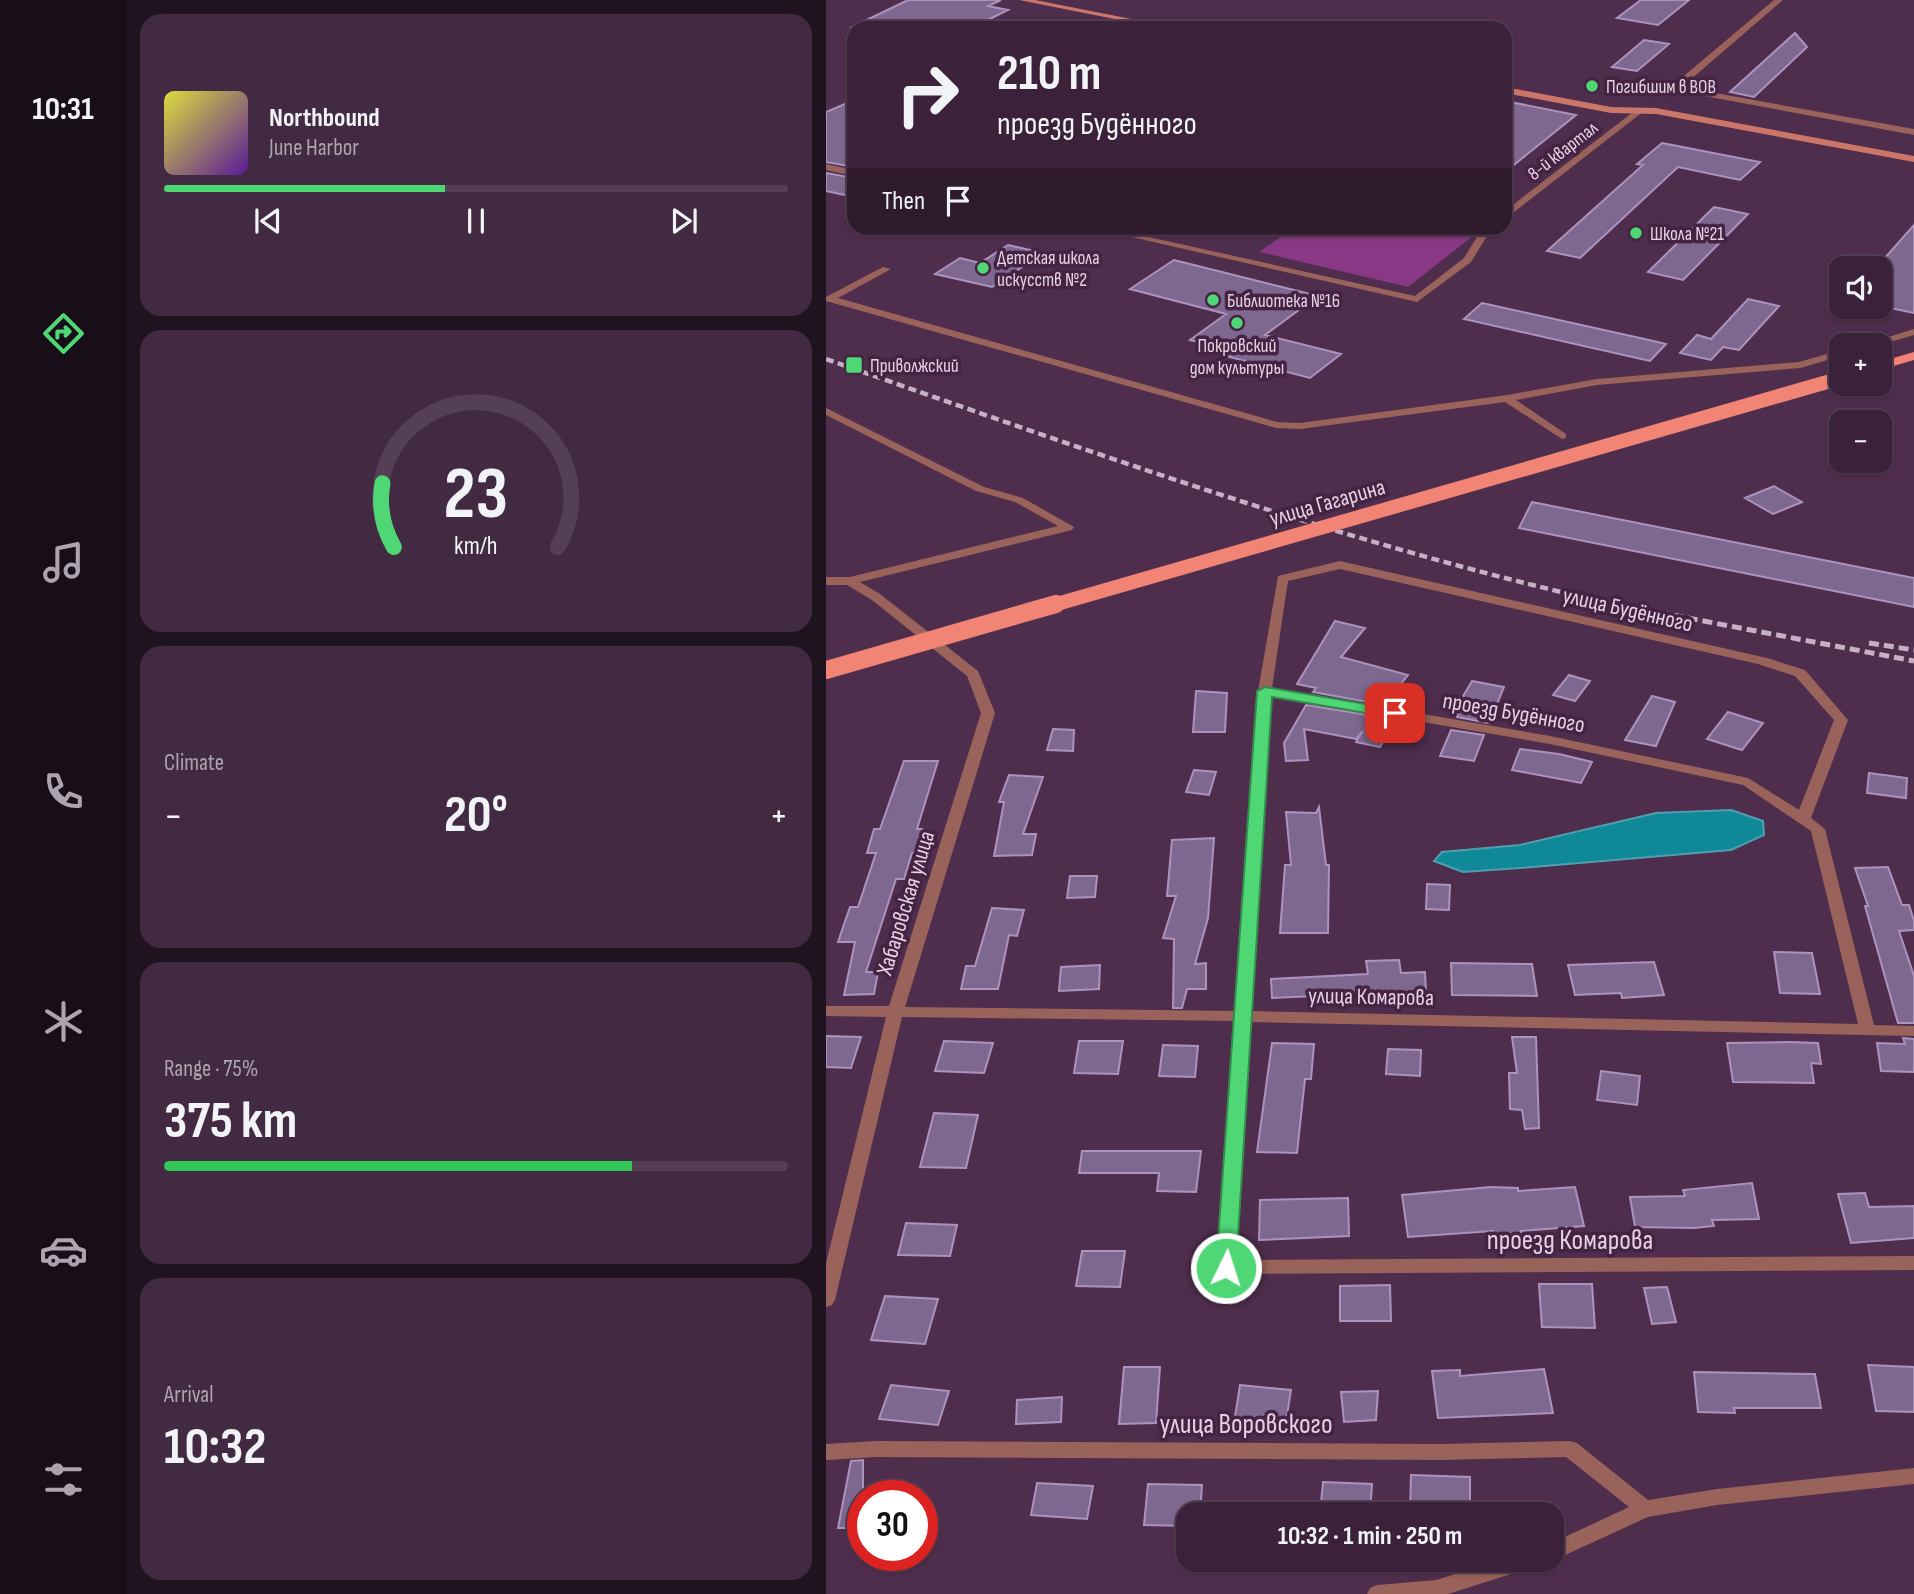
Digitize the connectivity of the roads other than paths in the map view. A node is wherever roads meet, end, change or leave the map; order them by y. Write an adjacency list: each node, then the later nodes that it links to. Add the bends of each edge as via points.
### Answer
1 (1023, 0): 3 (street)
2 (1779, 0): 6 (street, via 1675,88)
3 (1136, 21)
4 (1512, 91): 5 (street)
5 (1640, 111): 7 (street); 10 (street, 8-й квартал)
6 (1914, 132)
7 (1914, 159)
8 (826, 167): 9 (street)
9 (847, 172)
10 (1512, 211)
11 (1128, 235): 12 (street, via 1416,299 1468,260)
12 (1484, 235)
13 (886, 269): 14 (street)
14 (828, 299): 19 (street, via 1276,425 1300,426)
15 (1914, 331): 16 (street)
16 (1892, 338)
17 (1829, 357): 19 (street, via 1800,365 1597,382)
18 (1829, 381): 24 (main road, улица Гагарина, bridge)
19 (1507, 398): 21 (street)
20 (826, 411): 23 (street, via 980,489 1019,500 1068,527)
21 (1562, 436)
22 (826, 581): 23 (street)
23 (850, 581): 28 (street, Хабаровская улица, via 973,674 988,713)
24 (826, 670)
25 (1265, 691): 26 (street, проезд Будённого, via 1550,740 1748,782); 26 (street, улица Будённого, via 1282,579 1340,565 1762,661 1800,673 1841,720); 29 (street)
26 (1803, 819): 30 (street, проезд Будённого, via 1818,829)
27 (826, 1012): 28 (street, улица Комарова)
28 (895, 1012): 29 (street, улица Комарова); 33 (street, Хабаровская улица)
29 (1242, 1016): 30 (street, улица Комарова); 32 (street, проезд Комарова, via 1226,1268)
30 (1867, 1029): 31 (street, улица Комарова)
31 (1914, 1031)
32 (1914, 1263)
33 (826, 1300)
34 (826, 1452): 36 (street, улица Воровского, via 1570,1449)
35 (1914, 1476): 36 (street)
36 (1645, 1508): 37 (street)
37 (1564, 1546)
38 (1489, 1572): 39 (street, via 1436,1588)
39 (1377, 1594)

